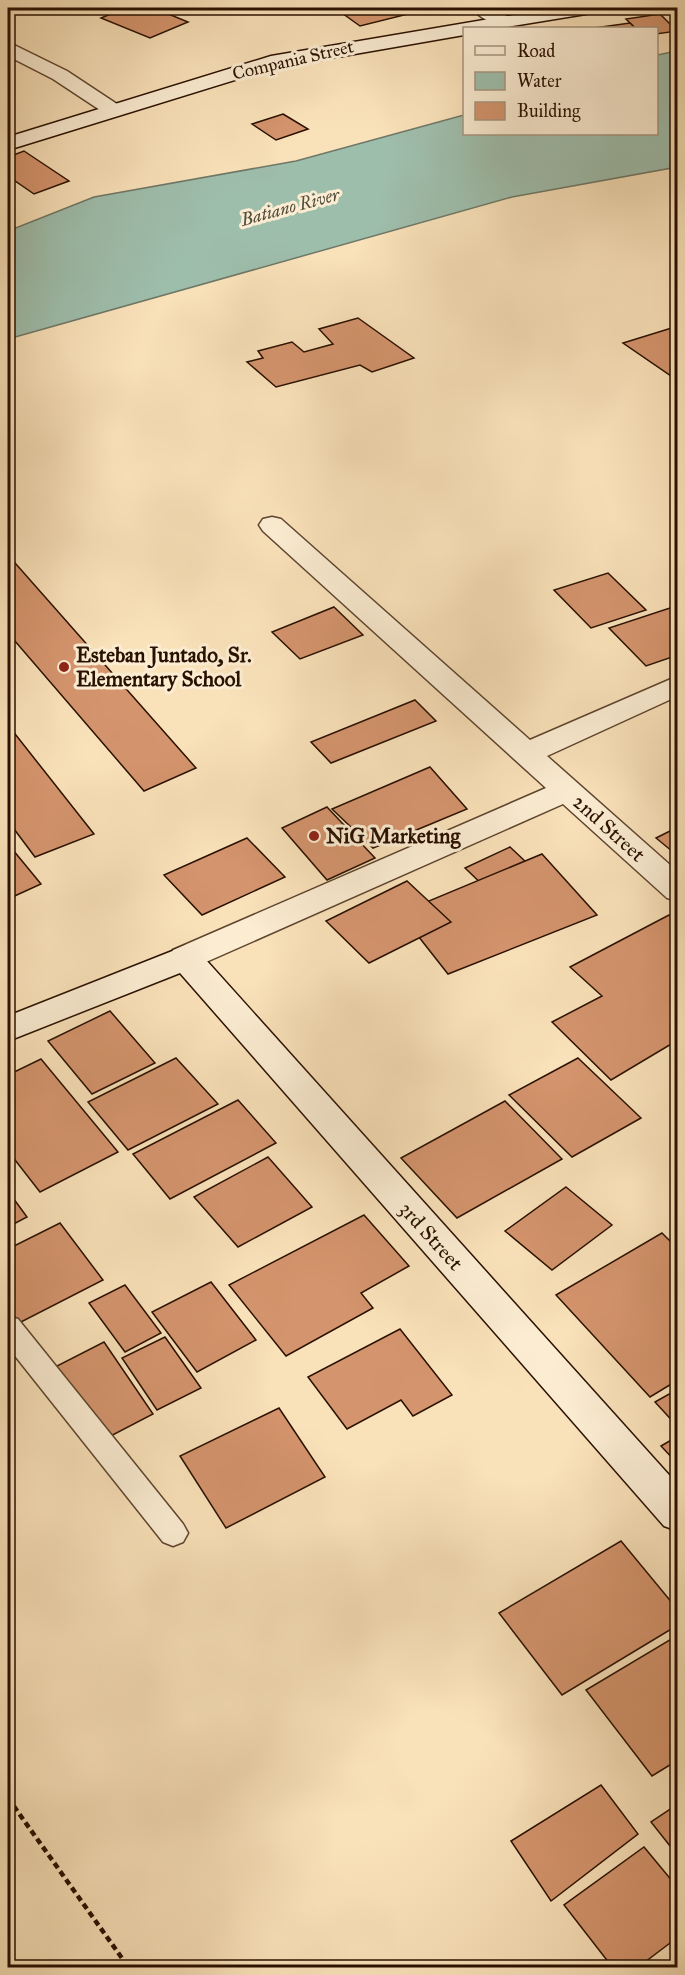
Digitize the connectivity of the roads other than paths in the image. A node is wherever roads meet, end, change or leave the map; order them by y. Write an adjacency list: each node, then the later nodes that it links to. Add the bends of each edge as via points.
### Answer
1 (482, 8): 3 (street)
2 (586, 8): 3 (street, Compania Street)
3 (504, 21): 4 (street, Compania Street)
4 (470, 27)
5 (463, 28): 7 (street, Compania Street, via 272,62)
6 (8, 48): 7 (street)
7 (114, 110): 8 (street, Compania Street)
8 (8, 144)
9 (272, 525): 11 (street, 2nd Street)
10 (678, 685): 11 (street)
11 (527, 753): 12 (street, 2nd Street)
12 (568, 790): 13 (street, 2nd Street); 14 (street)
13 (678, 890)
14 (185, 958): 15 (street); 17 (street, 3rd Street)
15 (8, 1029)
16 (8, 1327): 18 (lane)
17 (678, 1514)
18 (173, 1533)

